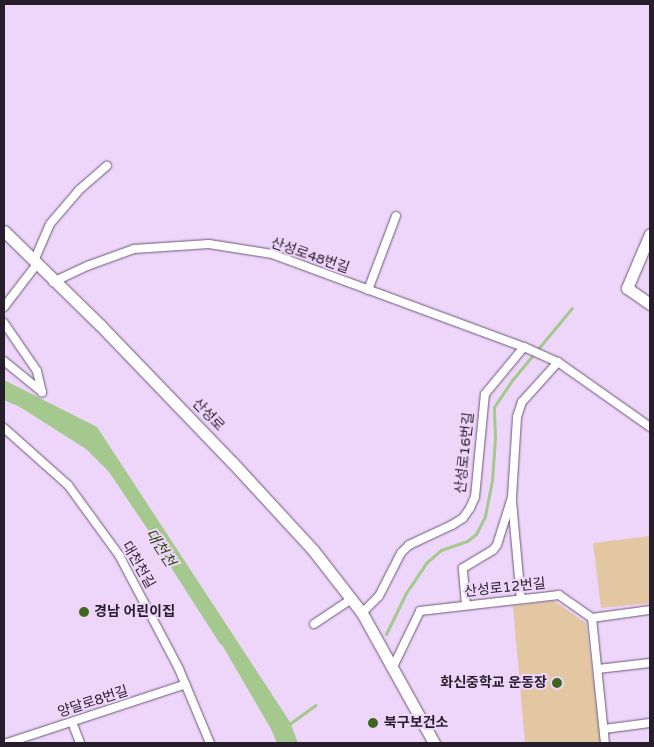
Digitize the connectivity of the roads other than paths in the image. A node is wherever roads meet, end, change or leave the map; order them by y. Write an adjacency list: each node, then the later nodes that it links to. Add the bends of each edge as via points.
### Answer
1 (107, 166): 5 (street, via 78,190 50,224)
2 (396, 216): 7 (street)
3 (4, 231): 5 (main road, 산성로)
4 (650, 234): 8 (main road, via 627,288)
5 (36, 263): 6 (main road, 산성로); 9 (street)
6 (53, 282): 7 (street, 산성로48번길, via 134,249 209,244 272,254); 18 (main road, 산성로, via 100,325 232,462 313,550)
7 (368, 290): 11 (street, 산성로48번길)
8 (650, 304)
9 (4, 307)
10 (4, 323): 12 (street, via 37,371 42,392)
11 (524, 347): 13 (street, 산성로48번길); 21 (street, 산성로16번길, via 485,394 475,497 470,508 452,525 409,545 401,553 379,596)
12 (4, 362)
13 (558, 362): 14 (street, 산성로48번길); 16 (street, via 522,402 516,434)
14 (650, 427)
15 (4, 428): 27 (street, 대천천길, via 68,485 119,554)
16 (512, 497): 17 (street); 19 (street, via 493,550 463,568)
17 (521, 599): 19 (street, 산성로12번길); 22 (street, 산성로12번길, via 559,595)
18 (350, 600): 21 (main road, 산성로); 23 (street)
19 (466, 605): 25 (street, 산성로12번길, via 420,611)
20 (650, 610): 22 (street)
21 (362, 613): 25 (main road, 산성로)
22 (592, 618): 26 (street)
23 (314, 624)
24 (650, 663): 26 (street)
25 (392, 669): 31 (main road, 산성로)
26 (598, 669): 30 (street)
27 (186, 684): 28 (street, 양달로8번길); 34 (street, 대천천길)
28 (72, 722): 32 (street, 양달로8번길); 33 (street)
29 (650, 723): 30 (street)
30 (604, 729): 35 (street)
31 (433, 742)
32 (7, 743)
33 (80, 743)
34 (210, 743)
35 (605, 743)

